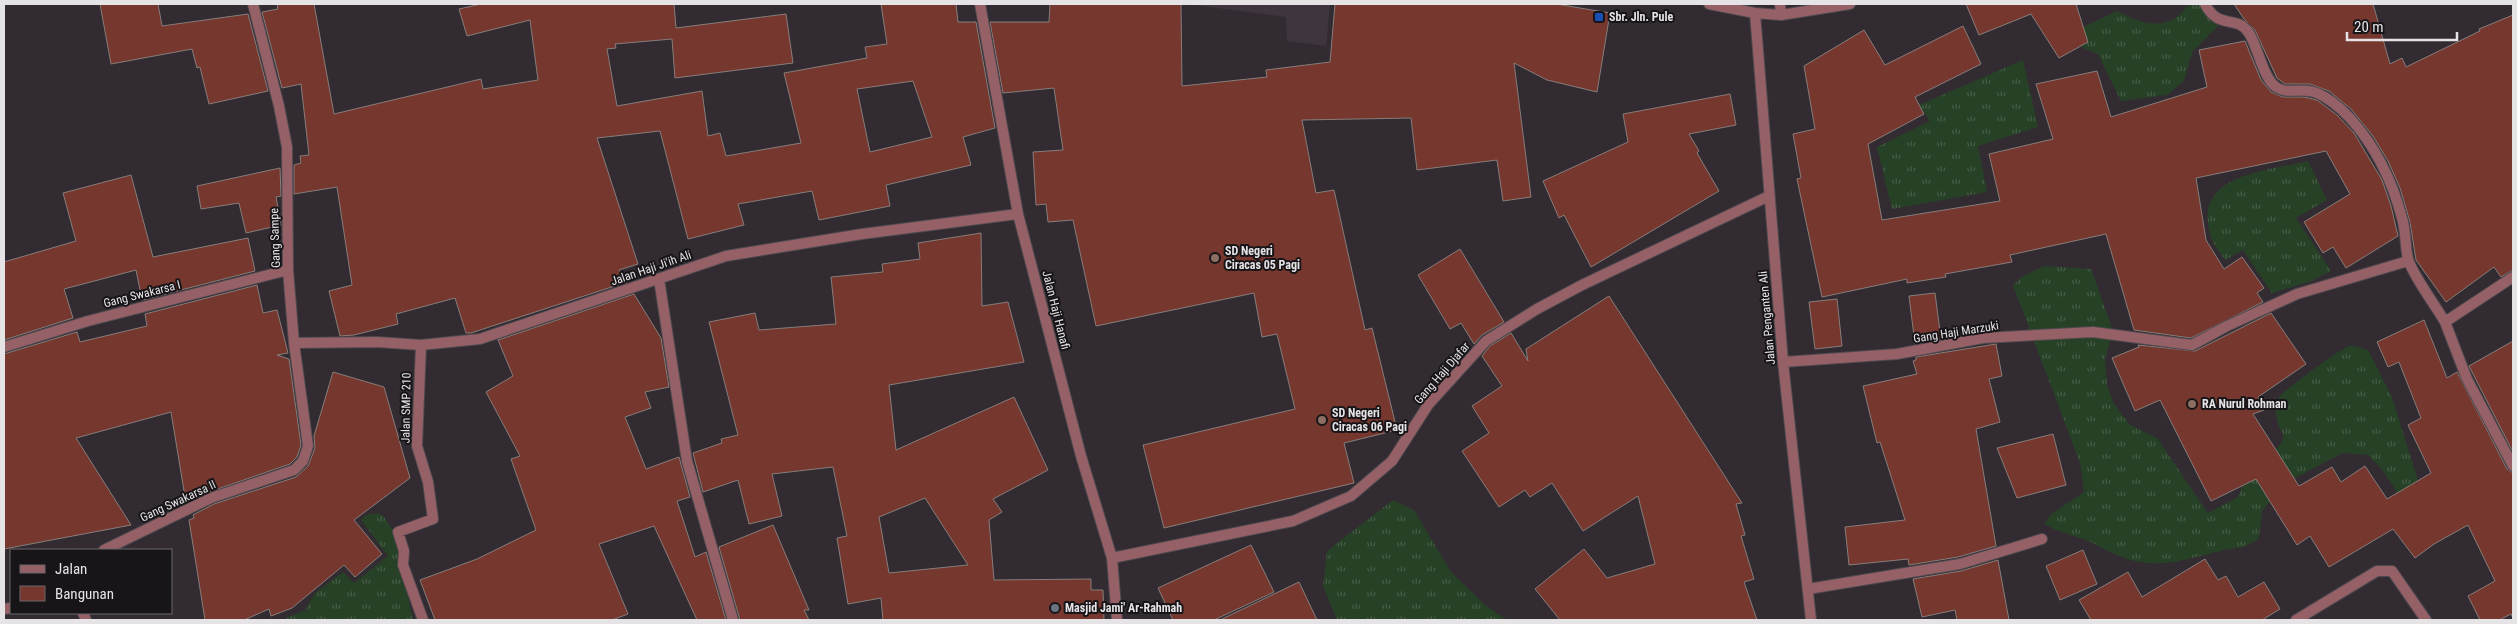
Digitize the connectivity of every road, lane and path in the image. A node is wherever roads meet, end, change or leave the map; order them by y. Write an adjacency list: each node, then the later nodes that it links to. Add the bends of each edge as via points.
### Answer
1 (253, 4): 12 (street, Gang Sampe, via 287,147)
2 (980, 4): 10 (street, Jalan Haji Hanafi)
3 (1709, 4): 7 (street)
4 (1780, 4): 8 (street)
5 (1850, 4): 8 (street)
6 (2204, 4): 11 (street, via 2221,22 2240,24 2248,32 2271,82 2277,88 2312,91 2349,116 2379,156 2392,184 2403,220)
7 (1755, 13): 8 (street); 9 (street, Jalan Penganten Ali)
8 (1781, 15)
9 (1769, 196): 19 (street, Jalan Penganten Ali); 24 (street, Gang Haji Djafar, via 1582,285 1486,341 1428,405 1392,461 1351,496 1293,521)
10 (1018, 214): 14 (street, Jalan Haji Ji'ih Ali, via 726,256); 24 (street, Jalan Haji Hanafi, via 1081,456)
11 (2408, 261): 15 (street); 19 (street, Gang Haji Marzuki, via 2297,294 2192,345 2093,332 1983,338 1897,354)
12 (288, 270): 16 (street, Gang Sampe); 18 (street, Gang Swakarsa I, via 88,321)
13 (2513, 277): 15 (street)
14 (659, 279): 17 (street, Jalan Haji Ji'ih Ali, via 480,339); 27 (street, via 686,461)
15 (2445, 322): 20 (street, via 2467,379)
16 (294, 343): 17 (street, Jalan Haji Ji'ih Ali); 21 (street, Gang Sampe, via 308,446 303,461)
17 (420, 345): 26 (street, Jalan SMP 210, via 417,446 428,482 434,519 398,532 404,551 403,565)
18 (4, 347)
19 (1783, 362): 25 (street, Jalan Penganten Ali)
20 (2513, 466)
21 (294, 470): 23 (street, Gang Swakarsa II, via 210,498)
22 (2042, 540): 25 (street, via 1960,564)
23 (106, 549)
24 (1112, 558): 28 (street, Jalan Haji Hanafi)
25 (1808, 589): 29 (street, Jalan Penganten Ali)
26 (423, 620)
27 (733, 620)
28 (1117, 620)
29 (1811, 620)
30 (2296, 620): 31 (street, via 2377,570 2386,569 2392,571)
31 (2426, 620)

